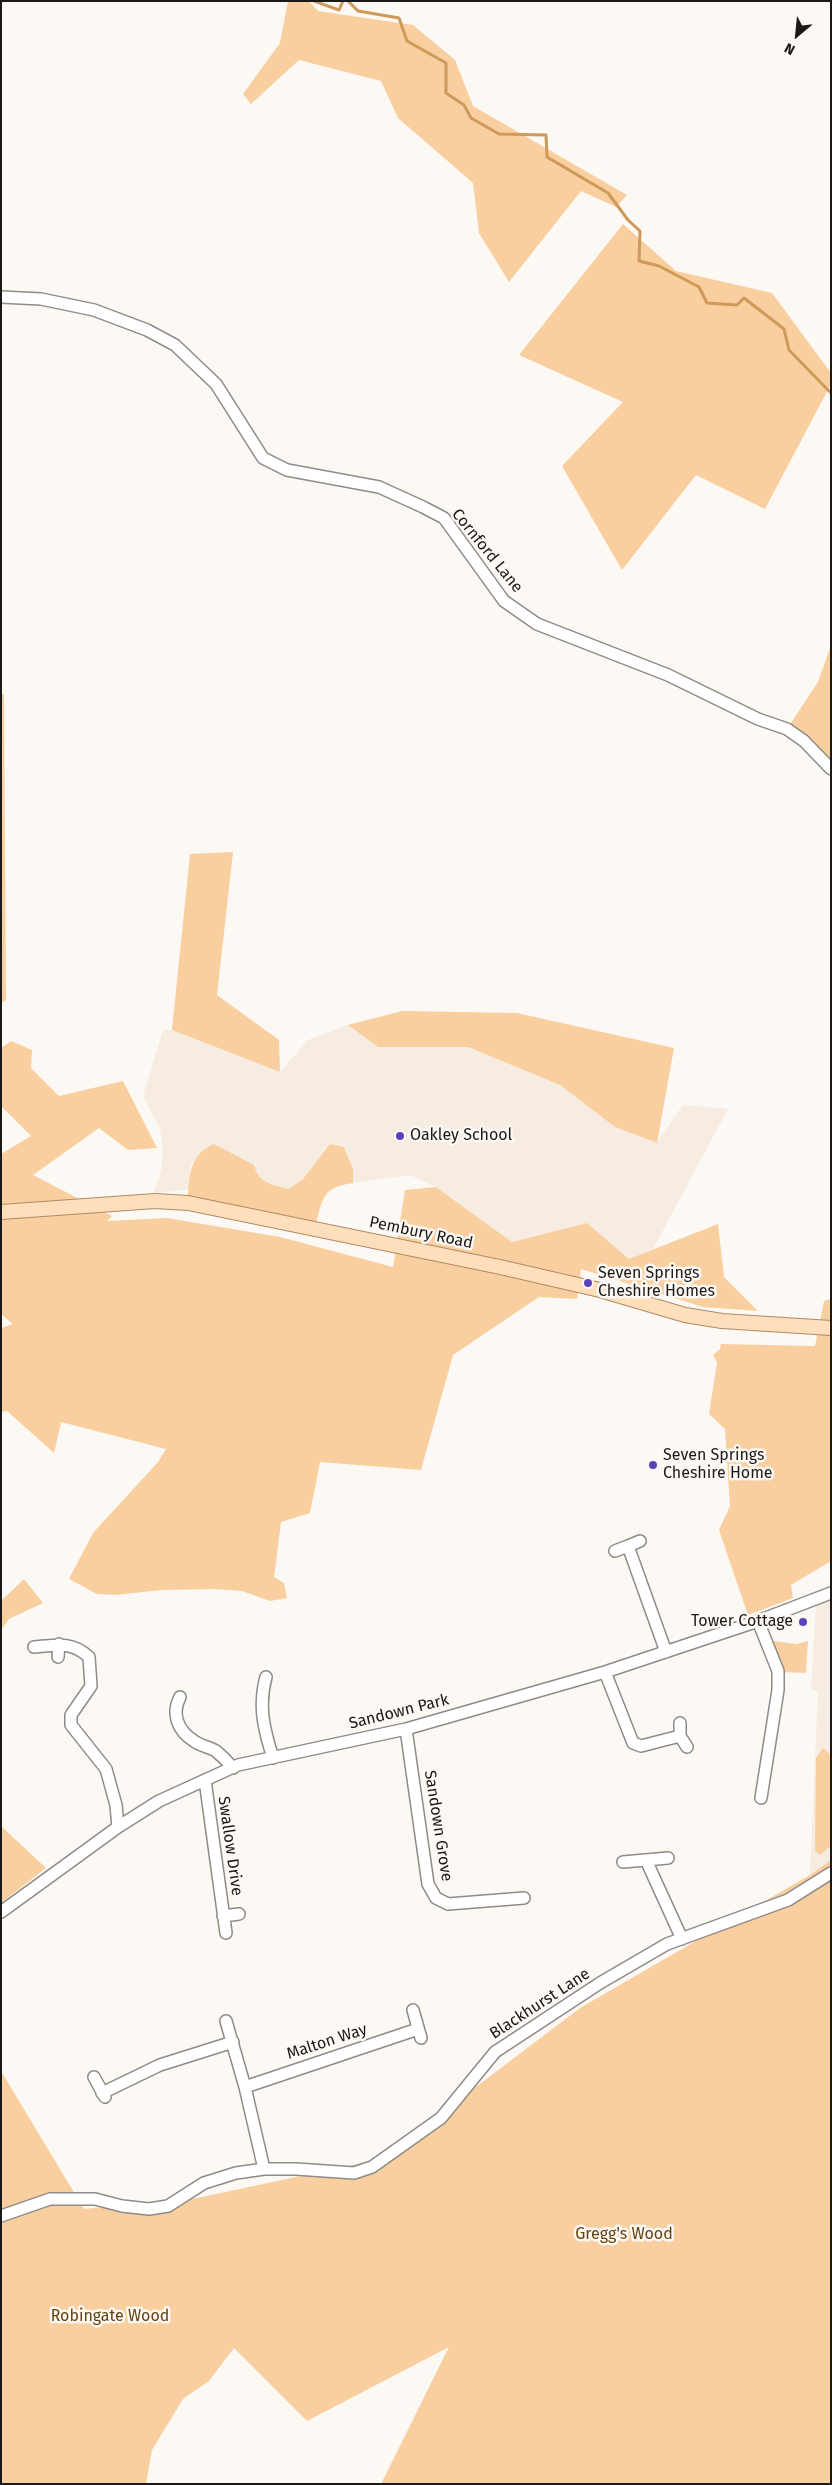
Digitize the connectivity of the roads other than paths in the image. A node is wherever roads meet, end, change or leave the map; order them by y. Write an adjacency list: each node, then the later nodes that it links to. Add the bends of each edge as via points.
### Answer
1 (1, 297): 2 (street, Cornford Lane, via 41,299 94,310 147,330 168,342 216,384 263,458 287,470 379,487 423,506 444,518 504,602 536,624 668,676 758,719 787,729 804,741)
2 (831, 769)
3 (1, 1212): 4 (main road, Pembury Road, via 155,1201 188,1203 600,1290 685,1315 722,1321)
4 (831, 1328)
5 (640, 1541): 6 (street)
6 (628, 1546): 7 (street); 12 (street)
7 (615, 1551)
8 (831, 1593): 9 (street, Sandown Park)
9 (758, 1621): 12 (street, Sandown Park); 24 (street, via 778,1671 778,1690)
10 (59, 1644): 11 (street); 13 (street); 25 (street, via 79,1647 89,1657 91,1686 71,1715 70,1725 106,1769)
11 (34, 1647)
12 (666, 1652): 14 (street, Sandown Park)
13 (58, 1657)
14 (605, 1672): 18 (street, Sandown Park); 19 (street, via 633,1743 641,1746)
15 (266, 1677): 21 (street, via 262,1691 262,1716)
16 (180, 1697): 22 (street, via 175,1706 176,1719 182,1730 194,1741 216,1751)
17 (680, 1723): 19 (street)
18 (406, 1729): 21 (street, Sandown Park); 30 (street, Sandown Grove, via 428,1884 436,1898 448,1904)
19 (680, 1736): 20 (street)
20 (687, 1747)
21 (273, 1758): 22 (street, Sandown Park)
22 (234, 1768): 23 (street, Sandown Park)
23 (205, 1780): 25 (street, Sandown Park, via 160,1801); 33 (street, Swallow Drive)
24 (761, 1798)
25 (118, 1827): 31 (street, Sandown Park)
26 (668, 1858): 27 (street)
27 (646, 1860): 28 (street); 35 (street)
28 (623, 1862)
29 (831, 1873): 35 (street, Blackhurst Lane, via 788,1900)
30 (524, 1898)
31 (1, 1912)
32 (239, 1914): 33 (street, Swallow Drive)
33 (223, 1916): 34 (street, Swallow Drive)
34 (226, 1933)
35 (682, 1939): 41 (street, Blackhurst Lane, via 667,1944 600,1983 495,2052 441,2118 372,2167 354,2173)
36 (413, 2010): 40 (street, Malton Way, via 420,2033)
37 (226, 2021): 38 (street)
38 (232, 2042): 39 (street, via 160,2065 104,2096); 40 (street)
39 (94, 2077)
40 (245, 2086): 41 (street)
41 (264, 2169): 42 (street, Blackhurst Lane, via 236,2173 204,2184 168,2206 149,2210 95,2199 50,2199)
42 (1, 2216)

